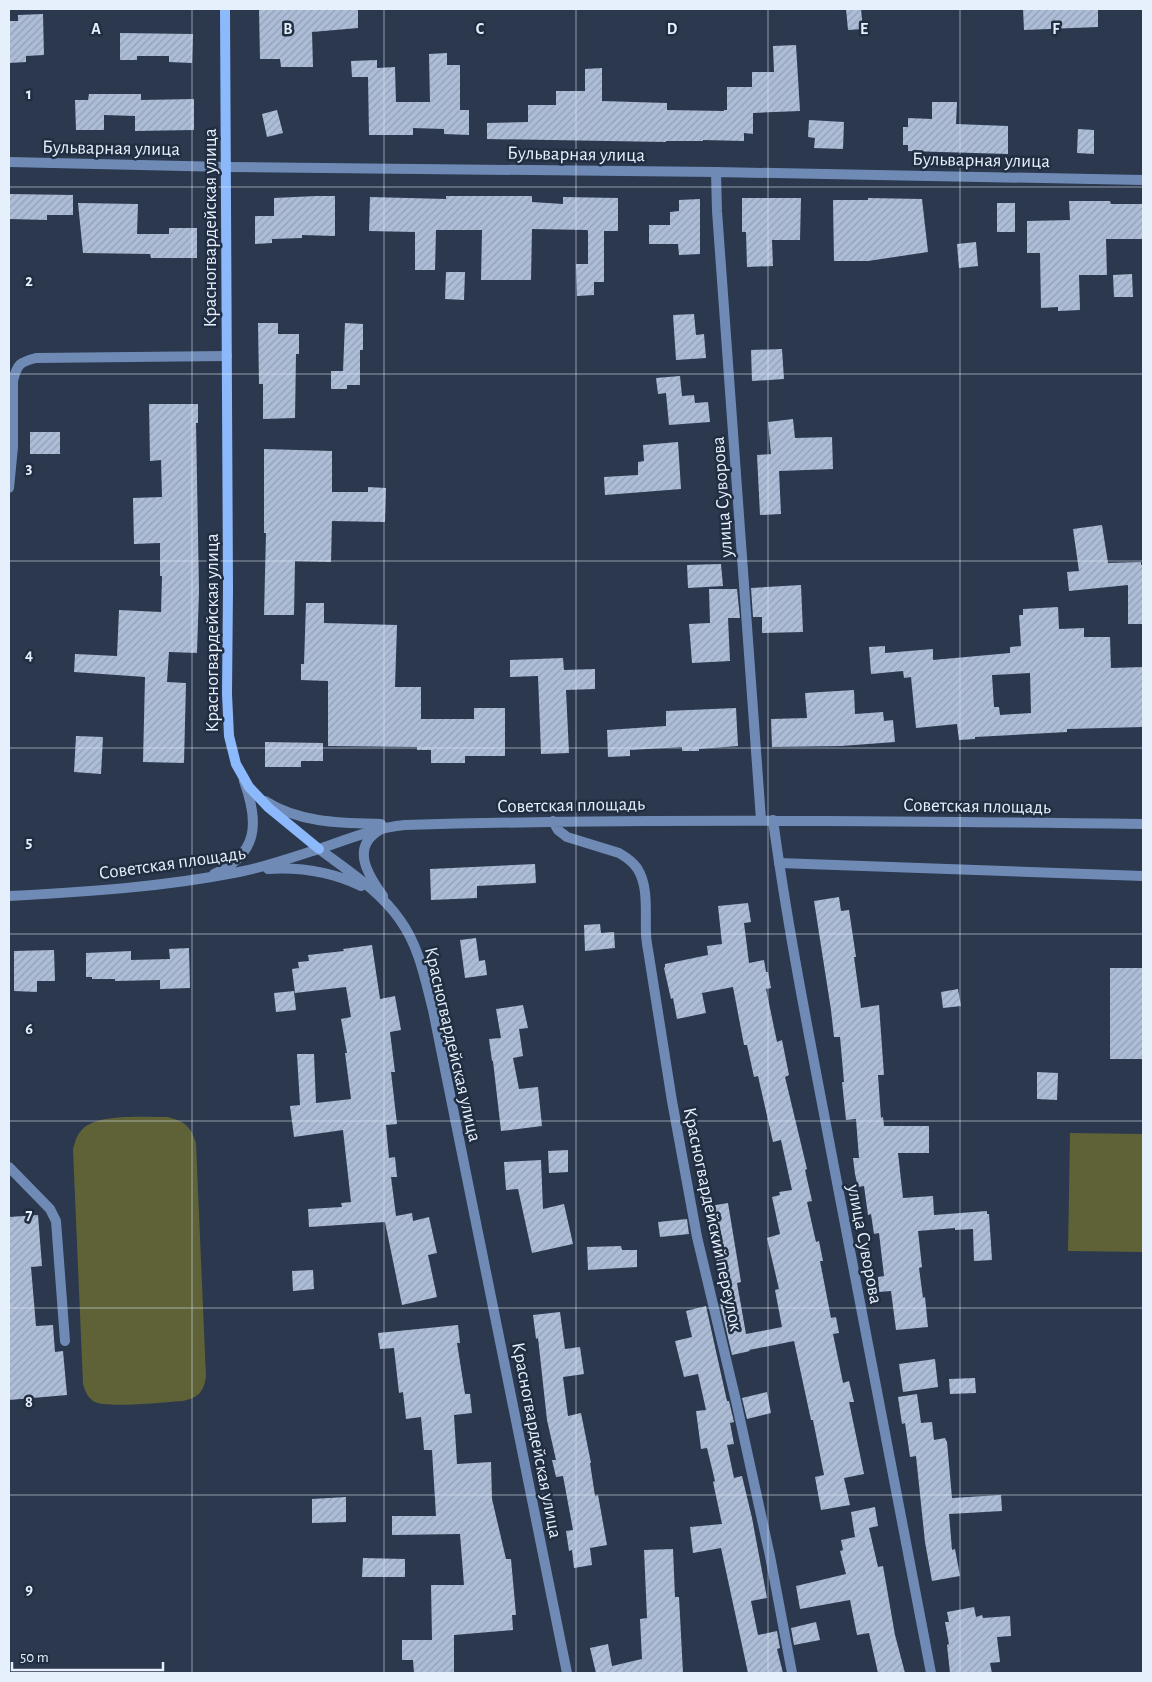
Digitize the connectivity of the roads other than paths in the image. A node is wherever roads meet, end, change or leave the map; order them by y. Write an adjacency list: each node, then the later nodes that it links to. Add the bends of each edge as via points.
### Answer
1 (225, 9): 3 (main road, Красногвардейская улица)
2 (9, 162): 3 (street, Бульварная улица)
3 (227, 167): 4 (street, Бульварная улица); 6 (main road, Красногвардейская улица)
4 (716, 172): 5 (street, Бульварная улица); 11 (street, улица Суворова)
5 (1143, 180)
6 (227, 356): 7 (street, via 36,358 19,364); 9 (main road, Красногвардейская улица, via 227,719 231,751)
7 (11, 381): 8 (street, via 13,447)
8 (9, 488)
9 (242, 777): 10 (main road, Красногвардейская улица); 21 (street, via 254,821 247,848 233,864)
10 (258, 797): 15 (street, via 283,811 314,820); 17 (main road, Красногвардейская улица)
11 (761, 820): 12 (street, Советская площадь); 13 (street, Советская площадь)
12 (772, 820): 14 (street, Советская площадь); 18 (street, улица Суворова)
13 (553, 821): 15 (street, Советская площадь); 28 (street, Красногвардейский переулок, via 567,837 627,858 641,876 650,966 696,1228 741,1420)
14 (1143, 824)
15 (405, 825): 16 (street, Советская площадь)
16 (385, 827): 17 (street, Советская площадь); 24 (street, via 365,845 364,864)
17 (319, 849): 19 (street, Советская площадь); 23 (street, Красногвардейская улица)
18 (779, 863): 20 (street); 29 (street, улица Суворова)
19 (240, 872): 21 (street, Советская площадь); 23 (street, via 283,868 327,874)
20 (1143, 876)
21 (191, 880): 22 (street, Советская площадь)
22 (9, 896)
23 (381, 898): 24 (street, Красногвардейская улица)
24 (392, 910): 27 (street, Красногвардейская улица, via 413,942 433,1010)
25 (9, 1167): 26 (street, via 50,1209 56,1221)
26 (65, 1341)
27 (567, 1673)
28 (792, 1673)
29 (931, 1673)

